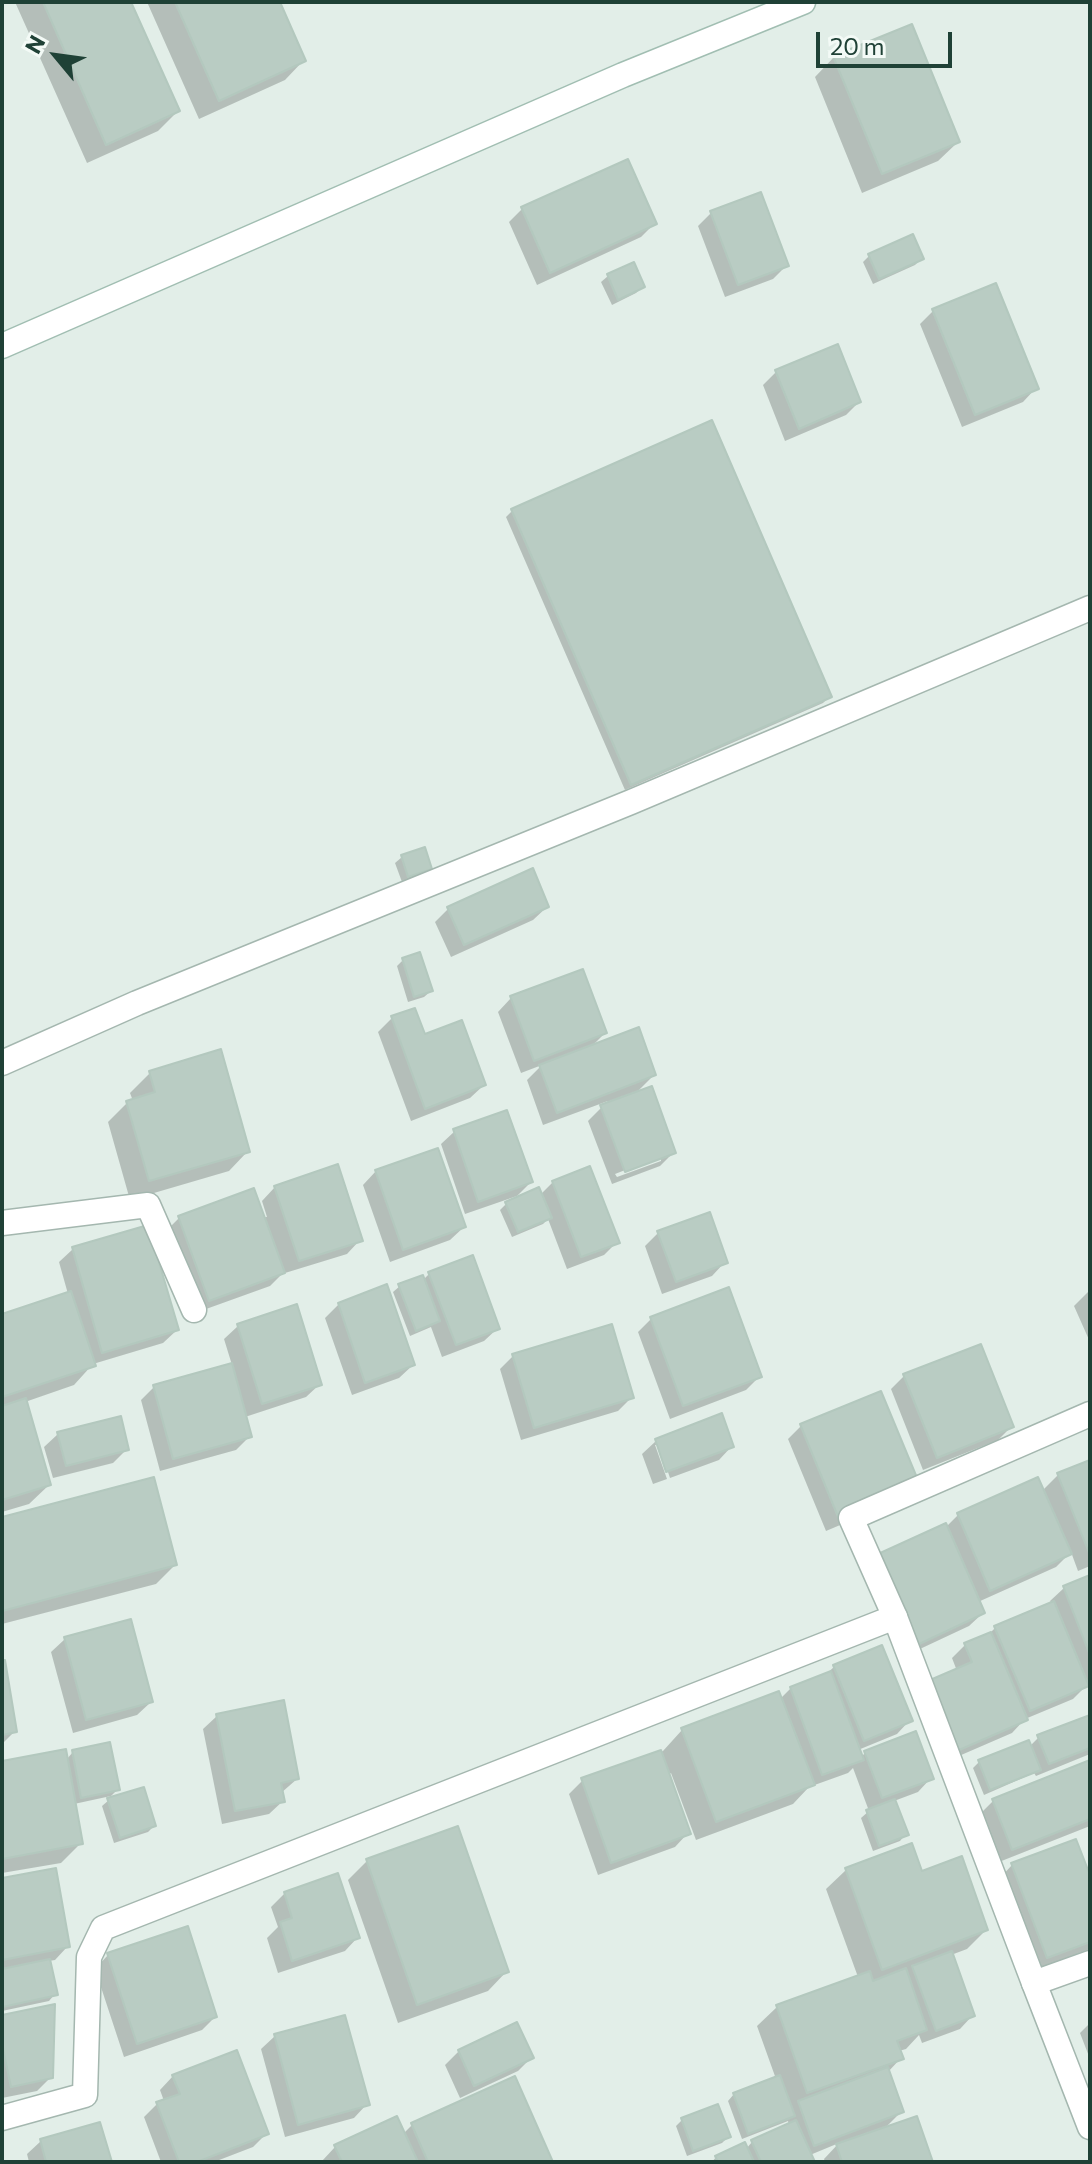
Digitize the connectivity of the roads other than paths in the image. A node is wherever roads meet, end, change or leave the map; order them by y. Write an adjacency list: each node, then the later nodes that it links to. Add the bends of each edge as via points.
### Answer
1 (803, 2): 2 (main road)
2 (2, 346)
3 (1090, 608): 4 (main road)
4 (2, 1063)
5 (2, 1223): 6 (main road, via 148,1205)
6 (194, 1310)
7 (1090, 1414): 8 (main road, via 851,1518)
8 (895, 1617): 10 (main road); 11 (main road, via 103,1928 89,1957 85,2095)
9 (1090, 1963): 10 (main road)
10 (1034, 1983): 12 (main road)
11 (2, 2118)
12 (1090, 2127)

